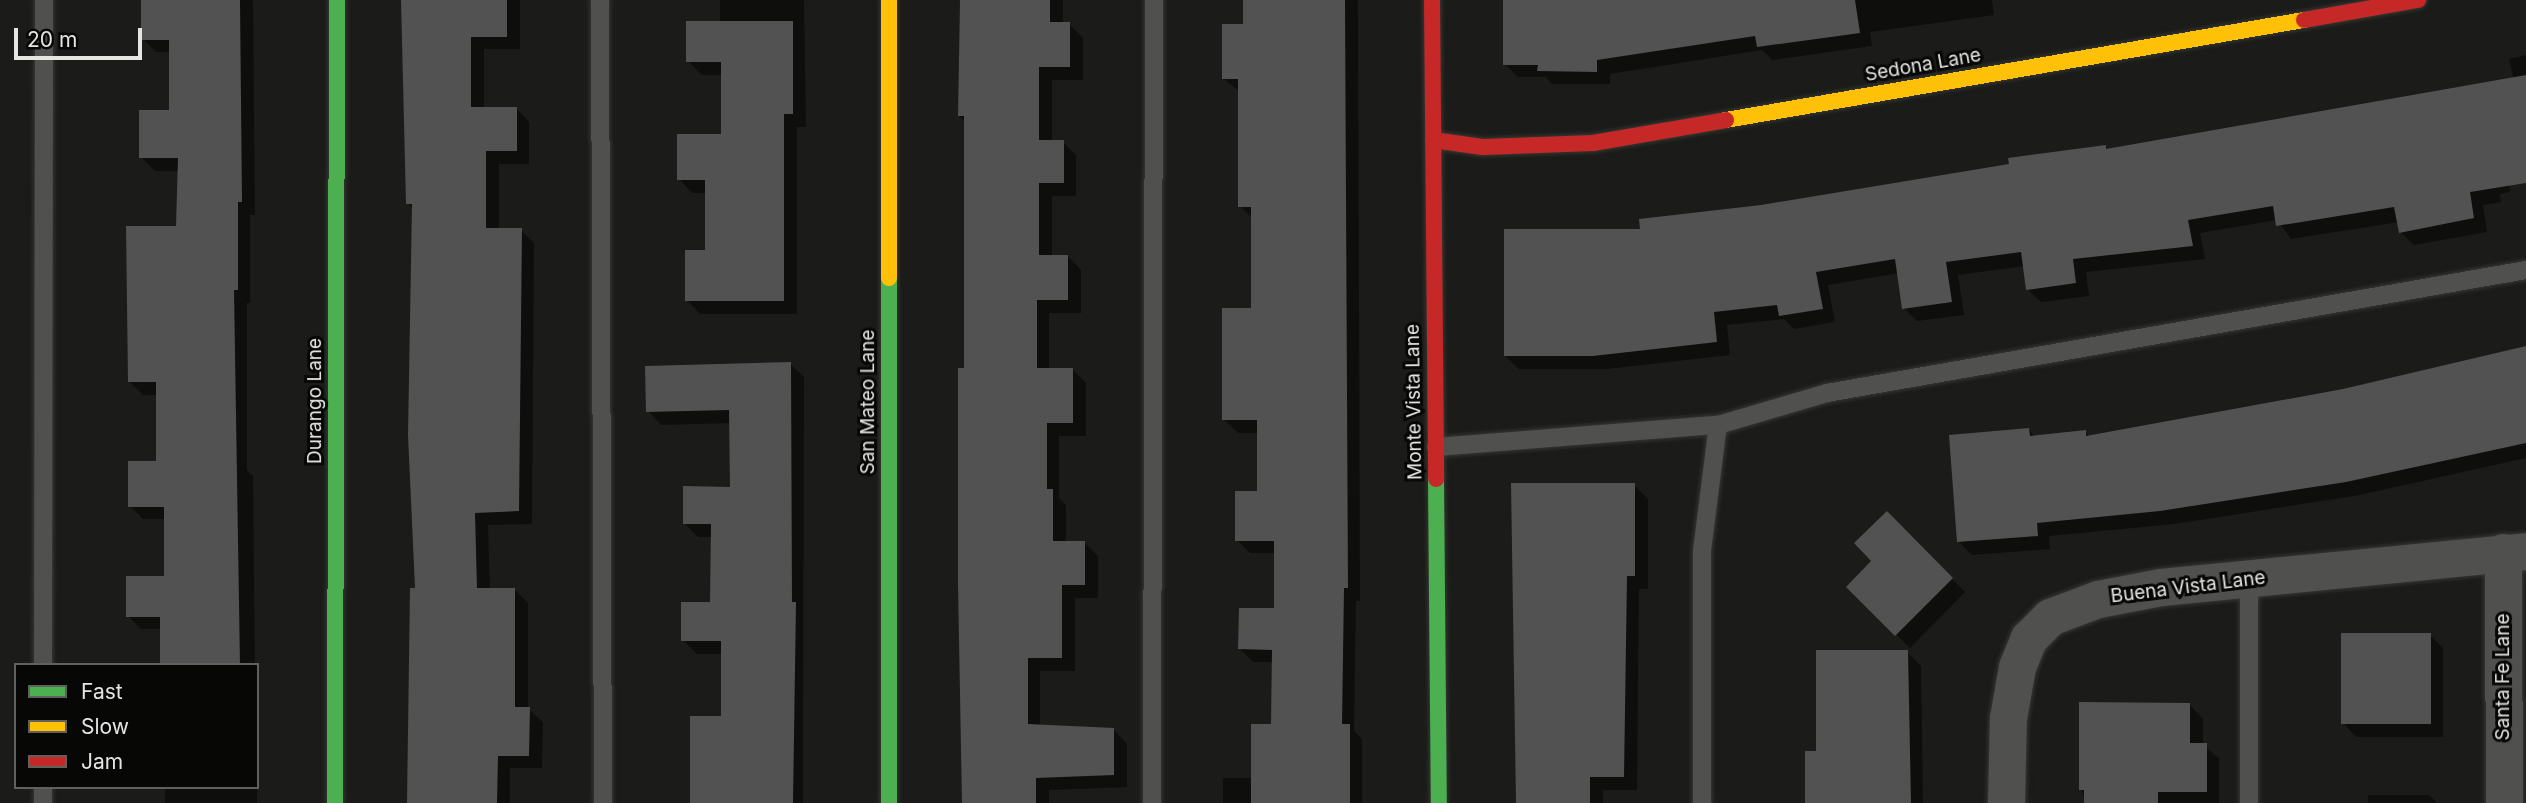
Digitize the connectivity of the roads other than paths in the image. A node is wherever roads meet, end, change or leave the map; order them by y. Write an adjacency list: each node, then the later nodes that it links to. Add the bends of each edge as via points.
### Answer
1 (44, 0): 14 (lane)
2 (337, 0): 15 (street, Durango Lane)
3 (600, 0): 16 (lane)
4 (889, 0): 17 (street, San Mateo Lane)
5 (1154, 0): 18 (lane)
6 (1432, 0): 8 (street, Monte Vista Lane)
7 (2418, 0): 8 (street, Sedona Lane, via 1593,143 1483,146)
8 (1433, 140): 11 (street, Monte Vista Lane)
9 (2526, 270): 10 (lane, via 1827,393)
10 (1718, 425): 11 (lane); 20 (lane, via 1702,551)
11 (1436, 447): 19 (street, Monte Vista Lane)
12 (2514, 551): 13 (street, Buena Vista Lane); 23 (street, Santa Fe Lane)
13 (2249, 579): 21 (street, Buena Vista Lane, via 2098,599 2050,617 2029,638 2017,667 2008,718); 22 (lane)
14 (43, 663)
15 (335, 803)
16 (603, 803)
17 (889, 803)
18 (1152, 803)
19 (1439, 803)
20 (1702, 803)
21 (2006, 803)
22 (2249, 803)
23 (2504, 803)

